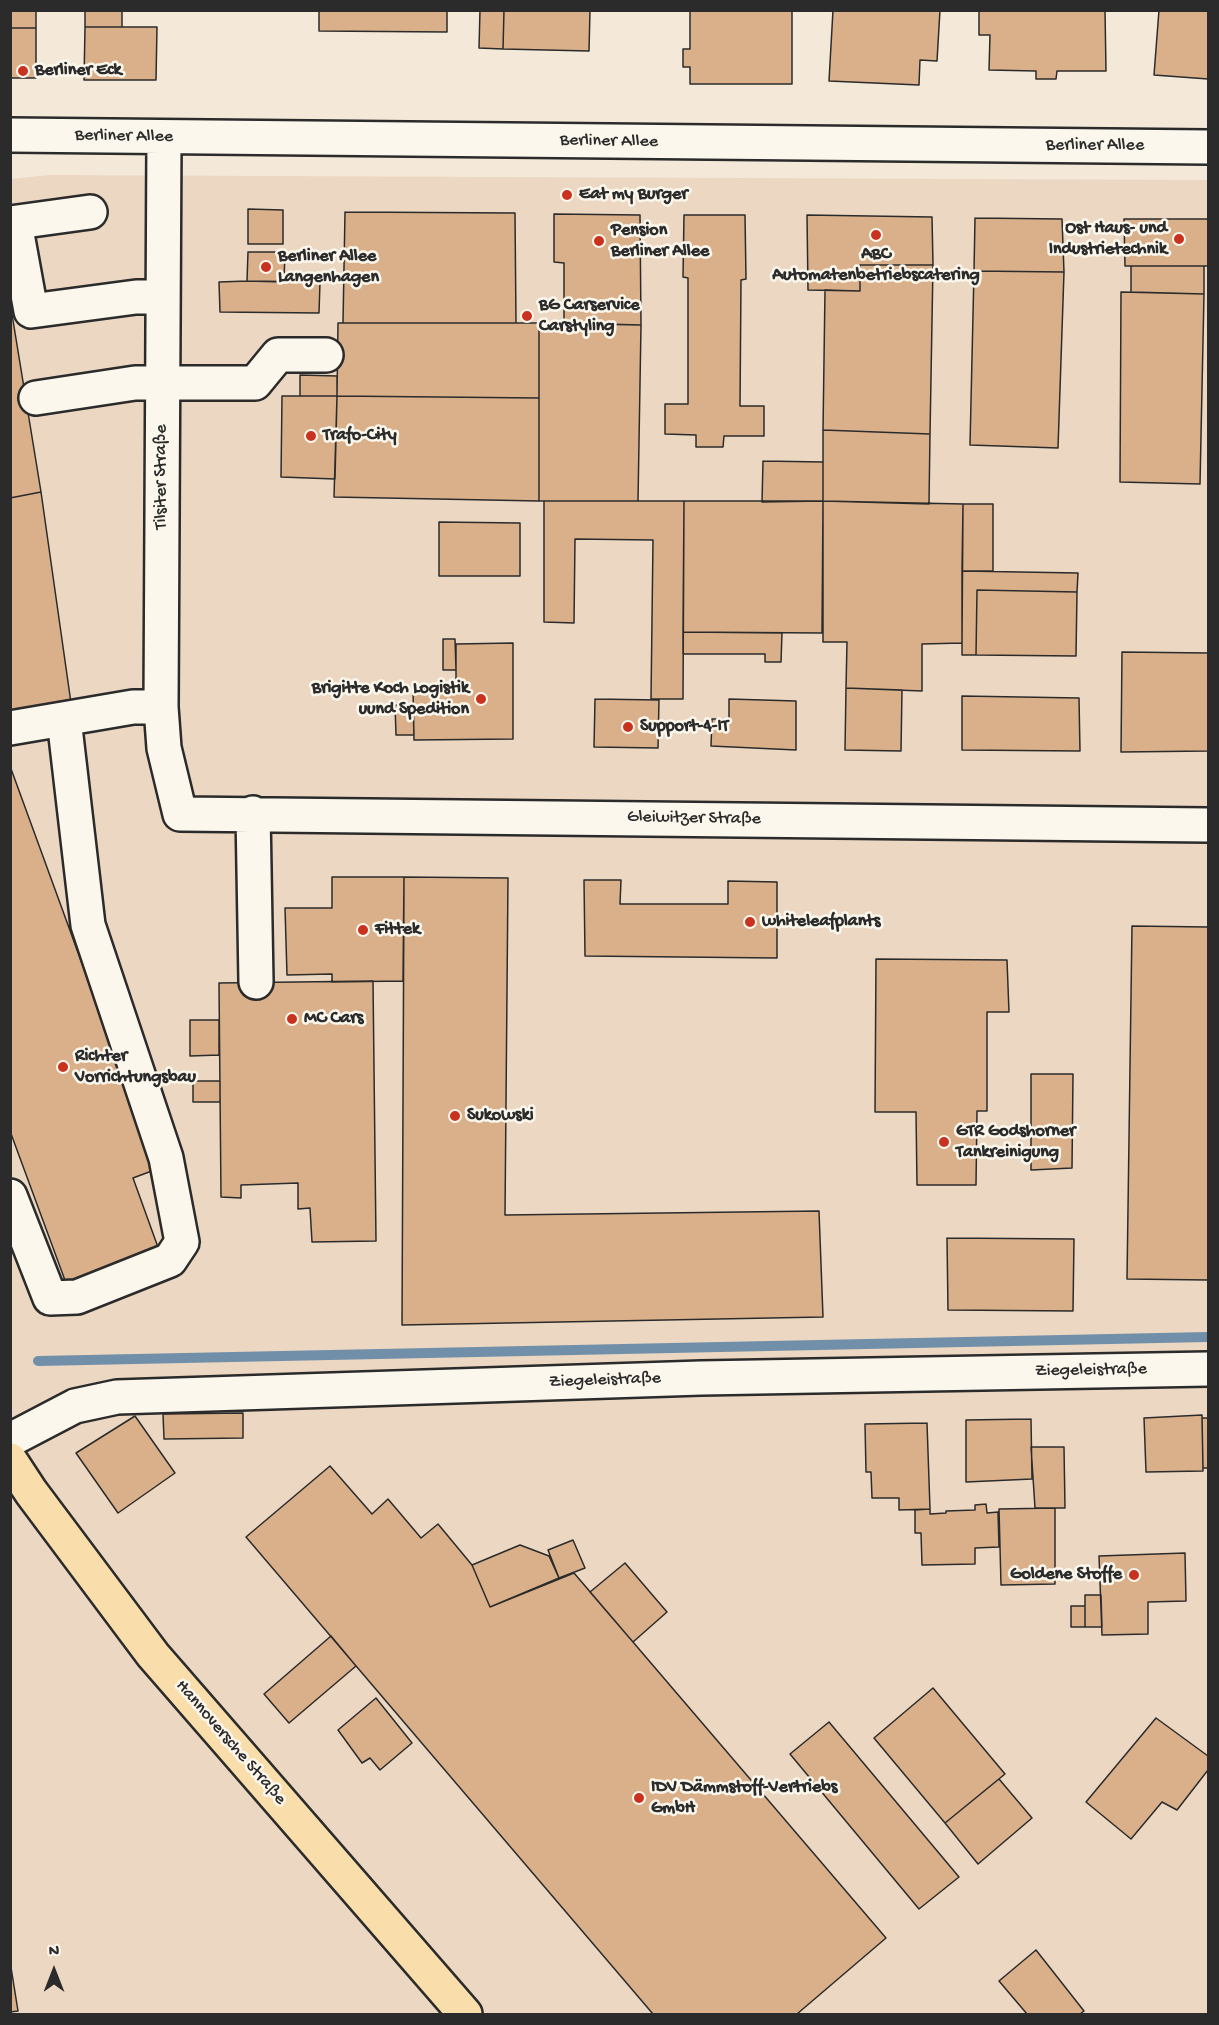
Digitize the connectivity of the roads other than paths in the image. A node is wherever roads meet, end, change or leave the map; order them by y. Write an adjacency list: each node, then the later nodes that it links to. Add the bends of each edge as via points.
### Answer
1 (10, 135): 2 (street, Berliner Allee)
2 (164, 138): 3 (street, Berliner Allee); 6 (street, Tilsiter Straße)
3 (1209, 147)
4 (90, 212): 5 (street)
5 (13, 223): 6 (street, via 31,310)
6 (164, 297): 8 (street, Tilsiter Straße)
7 (326, 355): 8 (street, via 278,355 255,383)
8 (163, 383): 9 (street, via 135,383); 10 (street, Tilsiter Straße)
9 (36, 398)
10 (161, 707): 11 (street, via 133,707); 14 (street, Tilsiter Straße, via 164,748)
11 (64, 719): 12 (street); 17 (street, via 88,925 165,1158 182,1242 170,1260 77,1297 50,1298)
12 (10, 729)
13 (253, 813): 14 (street, Gleiwitzer Straße); 15 (street, Gleiwitzer Straße); 16 (street)
14 (180, 814)
15 (1209, 825)
16 (256, 982)
17 (10, 1196)
18 (1209, 1369): 19 (street, Ziegeleistraße, via 701,1378 117,1396 75,1406)
19 (10, 1440)
20 (10, 1460): 21 (main road, Hannoversche Straße, via 153,1655)
21 (465, 2014)

